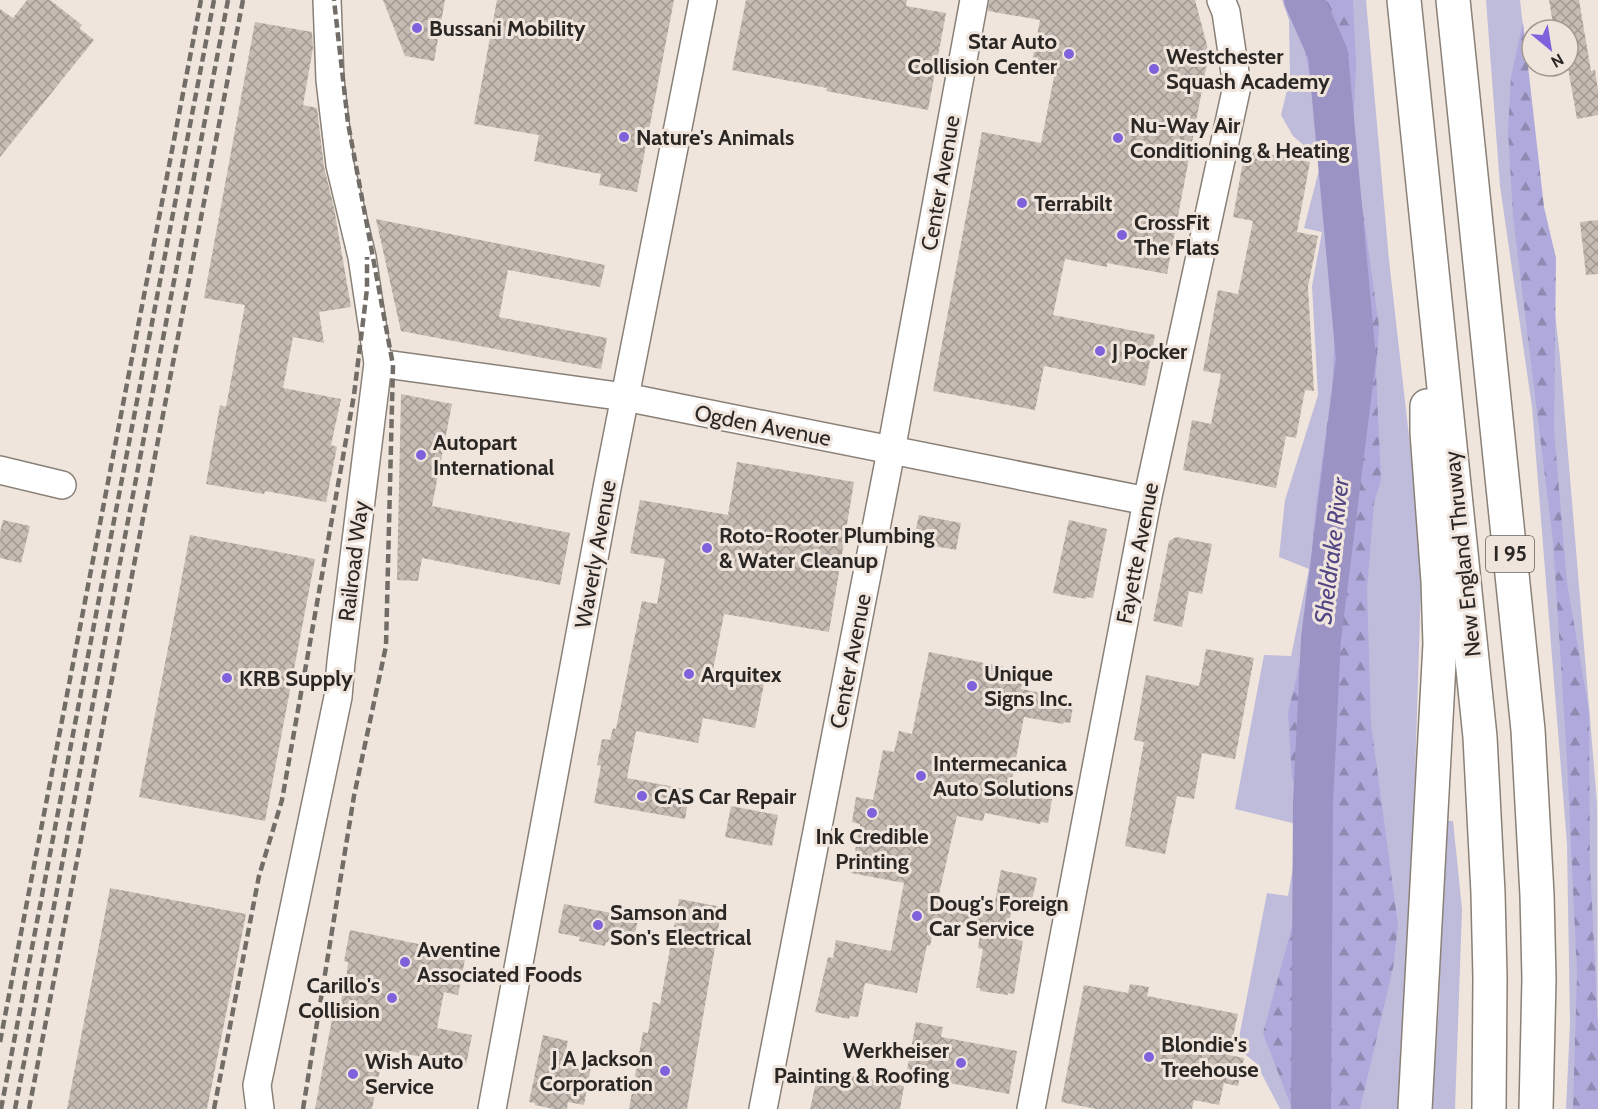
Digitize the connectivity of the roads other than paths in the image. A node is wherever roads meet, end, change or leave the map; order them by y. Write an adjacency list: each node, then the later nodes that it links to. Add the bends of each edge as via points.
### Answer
1 (703, 0): 9 (street, Waverly Avenue)
2 (974, 0): 10 (street, Center Avenue)
3 (1221, 0): 13 (street, Fayette Avenue, via 1237,86)
4 (1404, 0): 7 (highway, New England Thruway / I 95)
5 (1453, 0): 20 (highway, I 95, via 1528,730 1539,979)
6 (327, 5): 8 (street, Railroad Way, via 330,80 340,165 362,257)
7 (1431, 260): 18 (highway, via 1426,432 1440,644); 19 (highway, New England Thruway / I 95, via 1480,737 1489,925)
8 (378, 363): 9 (street, Ogden Avenue); 14 (street, Railroad Way, via 338,697 257,1085)
9 (624, 397): 10 (street, Ogden Avenue); 15 (street, Waverly Avenue)
10 (891, 451): 13 (street, Ogden Avenue); 16 (street, Center Avenue)
11 (0, 470): 12 (street)
12 (62, 485)
13 (1147, 501): 17 (street, Fayette Avenue)
14 (260, 1109)
15 (492, 1109)
16 (763, 1109)
17 (1031, 1109)
18 (1415, 1109)
19 (1489, 1109)
20 (1536, 1109)

